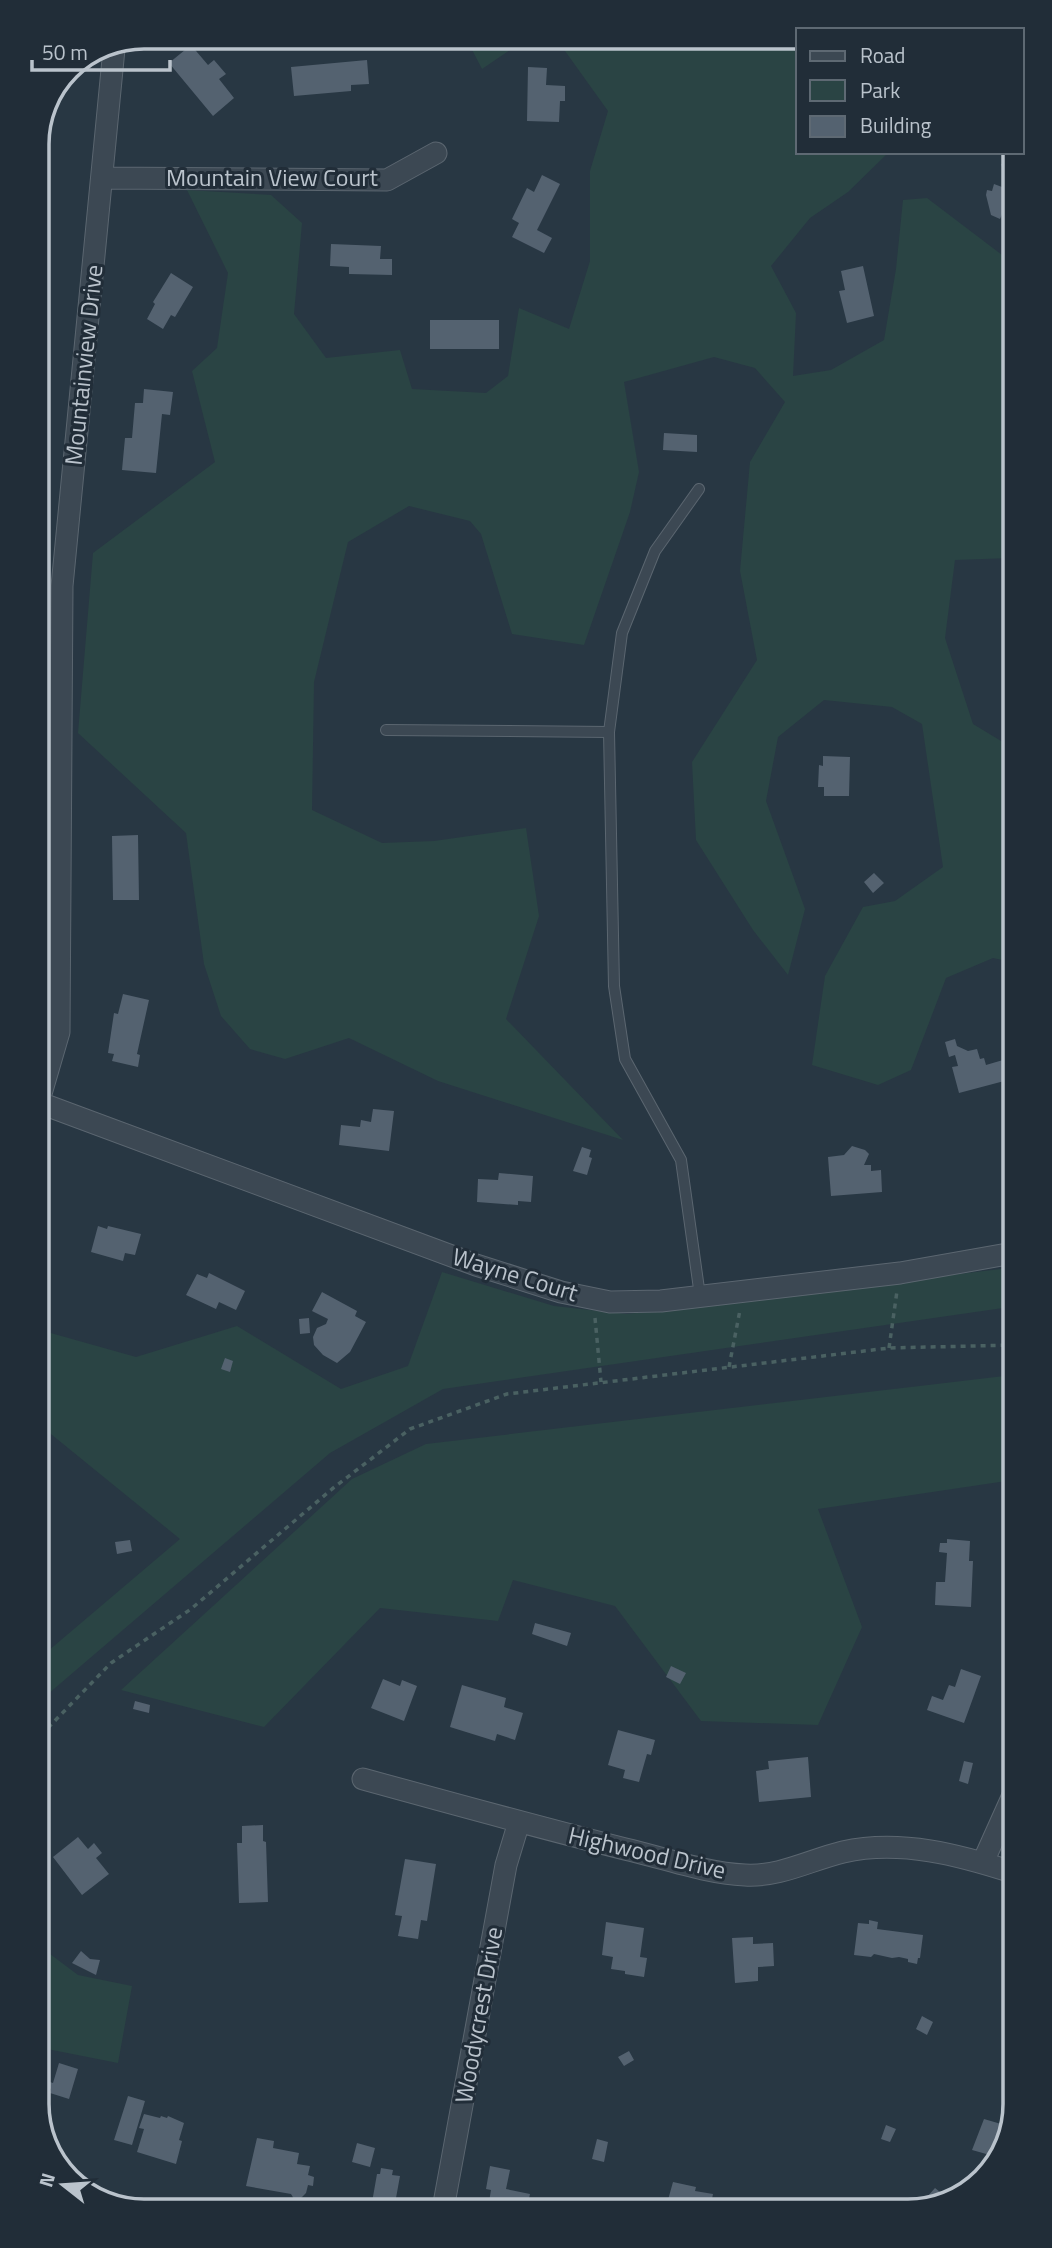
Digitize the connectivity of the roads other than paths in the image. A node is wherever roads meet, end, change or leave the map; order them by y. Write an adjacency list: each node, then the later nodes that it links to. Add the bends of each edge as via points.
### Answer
1 (114, 54): 3 (street, Mountainview Drive)
2 (436, 153): 3 (street, Mountain View Court, via 387,180)
3 (102, 178): 7 (street, Mountainview Drive, via 62,586 59,1032)
4 (699, 489): 6 (lane, via 655,551 622,633)
5 (386, 730): 6 (lane)
6 (609, 732): 10 (lane, via 614,986 625,1059 681,1160)
7 (49, 1066)
8 (49, 1106): 10 (street, Wayne Court, via 476,1265 561,1292 623,1301)
9 (1003, 1256): 10 (street, Wayne Court, via 900,1273)
10 (700, 1296)
11 (363, 1779): 13 (street, Highwood Drive)
12 (1003, 1817): 14 (street)
13 (519, 1822): 14 (street, Highwood Drive, via 746,1875 883,1846); 16 (street, Woodycrest Drive, via 506,1864)
14 (983, 1862): 15 (street, Highwood Drive)
15 (1003, 1869)
16 (445, 2199)

